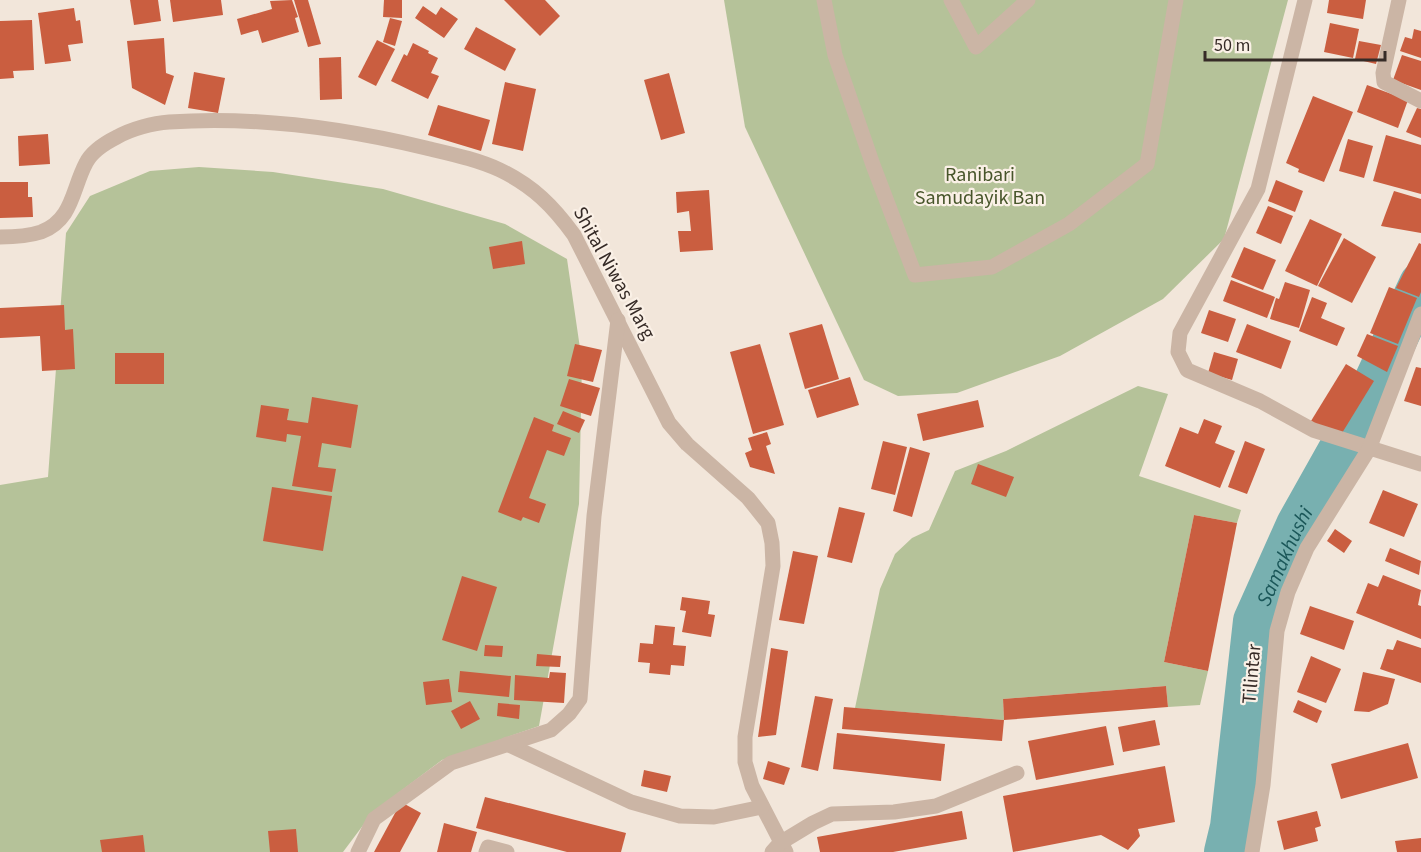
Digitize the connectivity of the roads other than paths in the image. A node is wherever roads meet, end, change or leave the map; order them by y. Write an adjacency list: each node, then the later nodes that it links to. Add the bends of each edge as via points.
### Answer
1 (824, 0): 4 (street, via 836,55 915,275 992,267 1069,224 1147,164)
2 (951, 0): 3 (street, via 976,47)
3 (1028, 0)
4 (1176, 0)
5 (1305, 0): 11 (street, via 1258,189 1180,333 1178,352 1187,370 1260,401 1313,430)
6 (1399, 0): 7 (street, via 1384,82)
7 (1421, 101)
8 (0, 237): 10 (street, Shital Niwas Marg, via 40,232 56,224 70,208 87,162 100,147 119,136 167,122 293,124 379,137 476,160 531,188 554,209 574,236)
9 (1421, 314): 11 (street, Tilintar)
10 (618, 320): 13 (street, via 594,516 580,699 551,729); 15 (street, Shital Niwas Marg, via 669,423 748,498 768,523 773,566 745,737 745,762)
11 (1369, 449): 12 (street); 20 (street, Tilintar, via 1307,548 1277,631 1263,784)
12 (1421, 464)
13 (507, 744): 15 (street, via 631,802 680,816 714,817); 17 (street, via 451,763 381,812)
14 (1017, 772): 16 (street, via 936,806 832,814)
15 (762, 807): 16 (street, Shital Niwas Marg)
16 (779, 849)
17 (358, 852)
18 (486, 852): 19 (street, via 488,847)
19 (507, 852)
20 (1252, 852)

